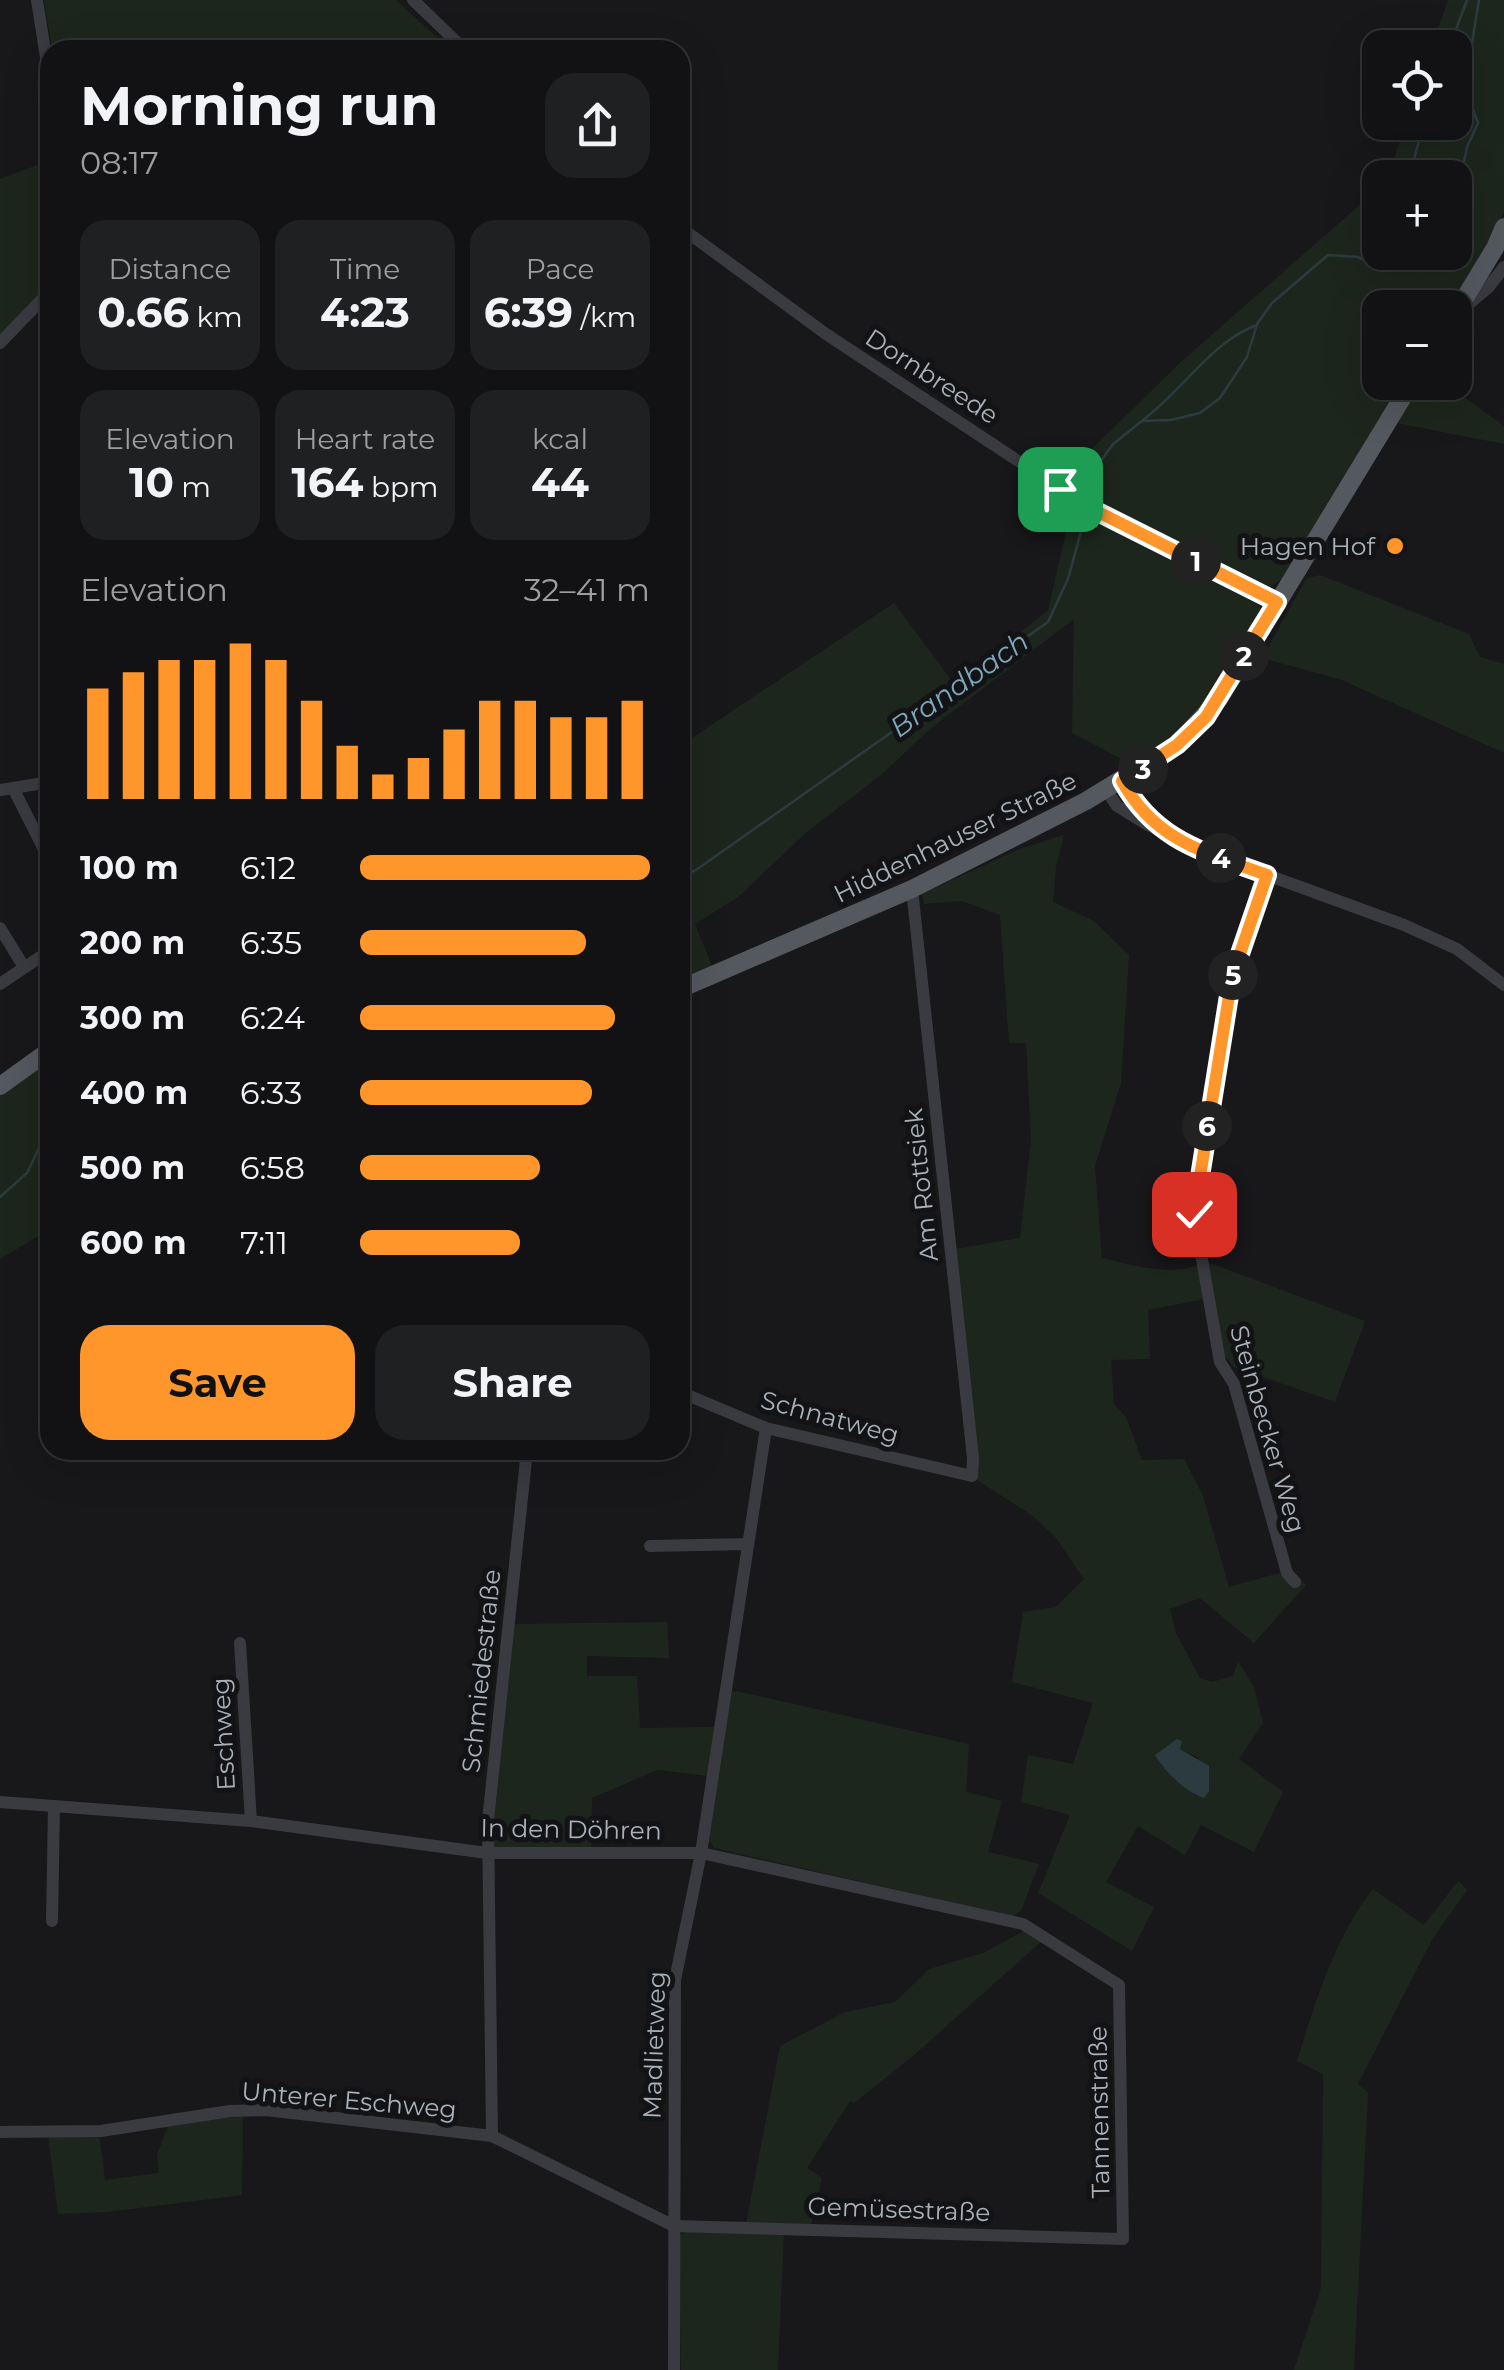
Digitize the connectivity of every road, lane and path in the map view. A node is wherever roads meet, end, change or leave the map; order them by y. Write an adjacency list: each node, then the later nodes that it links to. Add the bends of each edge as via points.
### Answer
1 (37, 0): 3 (street)
2 (413, 0): 4 (street)
3 (43, 40)
4 (454, 40)
5 (1504, 227): 8 (main road)
6 (690, 234): 13 (street, Dornbreede, via 1060,489)
7 (1504, 267): 10 (street)
8 (1470, 290)
9 (40, 301): 11 (street)
10 (1472, 301)
11 (0, 342)
12 (1401, 400): 13 (main road, Hiddenhauser Straße)
13 (1277, 602): 15 (main road, Hiddenhauser Straße, via 1206,717)
14 (40, 784): 16 (street)
15 (1114, 786): 18 (street, via 1174,837); 19 (main road, Hiddenhauser Straße)
16 (7, 789): 17 (street)
17 (40, 844)
18 (1267, 875): 25 (street, via 1456,948); 34 (street, Steinbecker Weg, via 1232,977 1194,1214 1220,1362 1234,1384 1286,1573)
19 (912, 889): 24 (main road, Hiddenhauser Straße); 31 (street, Am Rottsiek)
20 (0, 928): 22 (street)
21 (40, 956): 22 (street)
22 (24, 966): 23 (street)
23 (0, 984)
24 (690, 985)
25 (1504, 985)
26 (40, 1057): 27 (main road)
27 (0, 1086)
28 (690, 1396): 29 (street, Schnatweg)
29 (766, 1428): 31 (street, Schnatweg); 32 (street, Madlietweg)
30 (526, 1460): 40 (street, Schmiedestraße)
31 (972, 1476)
32 (748, 1544): 33 (street); 39 (street, Madlietweg)
33 (650, 1546)
34 (1296, 1582)
35 (240, 1644): 38 (street, Eschweg)
36 (0, 1802): 37 (street, In den Döhren)
37 (54, 1806): 38 (street, In den Döhren); 41 (street)
38 (251, 1821): 40 (street, In den Döhren)
39 (701, 1852): 40 (street, In den Döhren); 42 (street, In den Döhren, via 1023,1924); 45 (street, Madlietweg, via 675,1980)
40 (486, 1853): 44 (street, Schmiedestraße)
41 (52, 1921)
42 (1120, 1985): 46 (street, Tannenstraße)
43 (0, 2132): 44 (street, Unterer Eschweg, via 101,2131 248,2110)
44 (492, 2136): 45 (street, Unterer Eschweg)
45 (674, 2226): 46 (street, Gemüsestraße); 47 (street, Madlietweg)
46 (1124, 2238)
47 (674, 2370)

